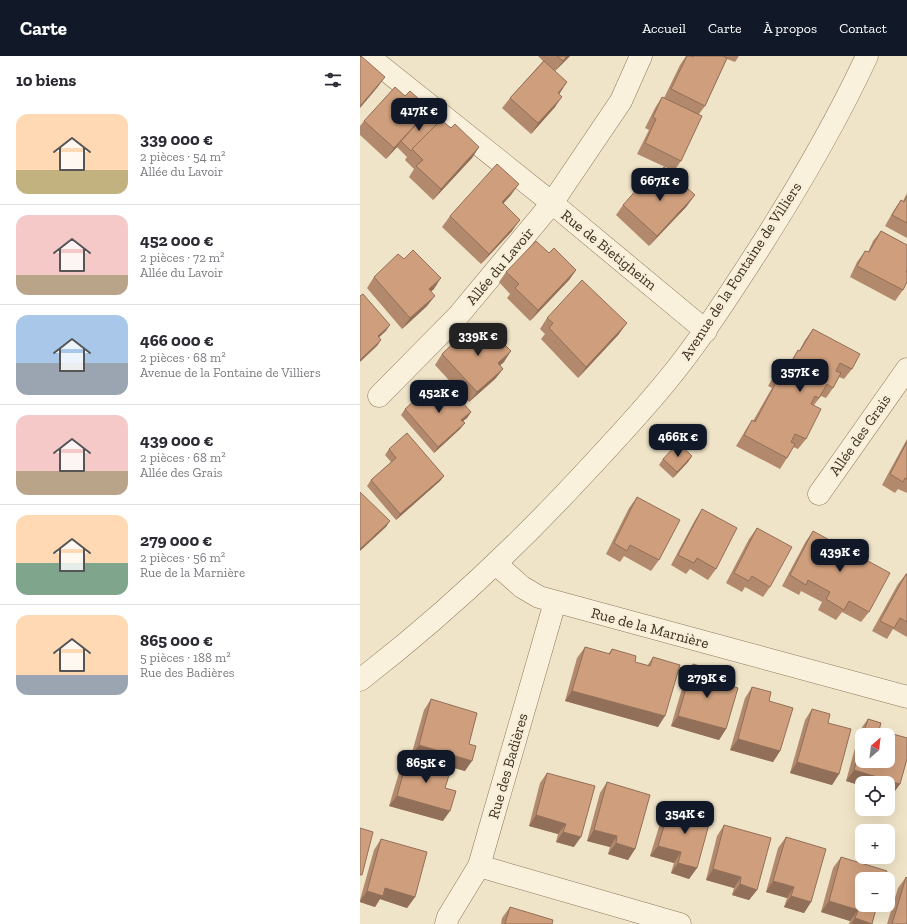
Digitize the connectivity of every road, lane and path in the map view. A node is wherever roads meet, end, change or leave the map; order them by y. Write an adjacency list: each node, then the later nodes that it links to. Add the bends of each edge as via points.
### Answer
1 (368, 56): 4 (street)
2 (641, 56): 4 (street, Rue de Bietigheim, via 621,100)
3 (866, 56): 5 (street, Avenue de la Fontaine de Villiers, via 849,95 793,196)
4 (552, 203): 5 (street, Rue de Bietigheim); 7 (street, Allée du Lavoir, via 458,316)
5 (706, 331): 9 (street, Avenue de la Fontaine de Villiers, via 629,425)
6 (905, 376): 8 (street, Allée des Grais)
7 (379, 396)
8 (819, 494)
9 (496, 564): 10 (street, Rue de la Marnière, via 522,587 539,597); 11 (street, Avenue de la Fontaine de Villiers, via 439,616)
10 (555, 602): 12 (street, Rue de la Marnière); 13 (street, Rue des Badières)
11 (360, 680)
12 (907, 697)
13 (480, 866): 14 (street, Rue des Badières); 15 (street)
14 (446, 924)
15 (680, 924)

